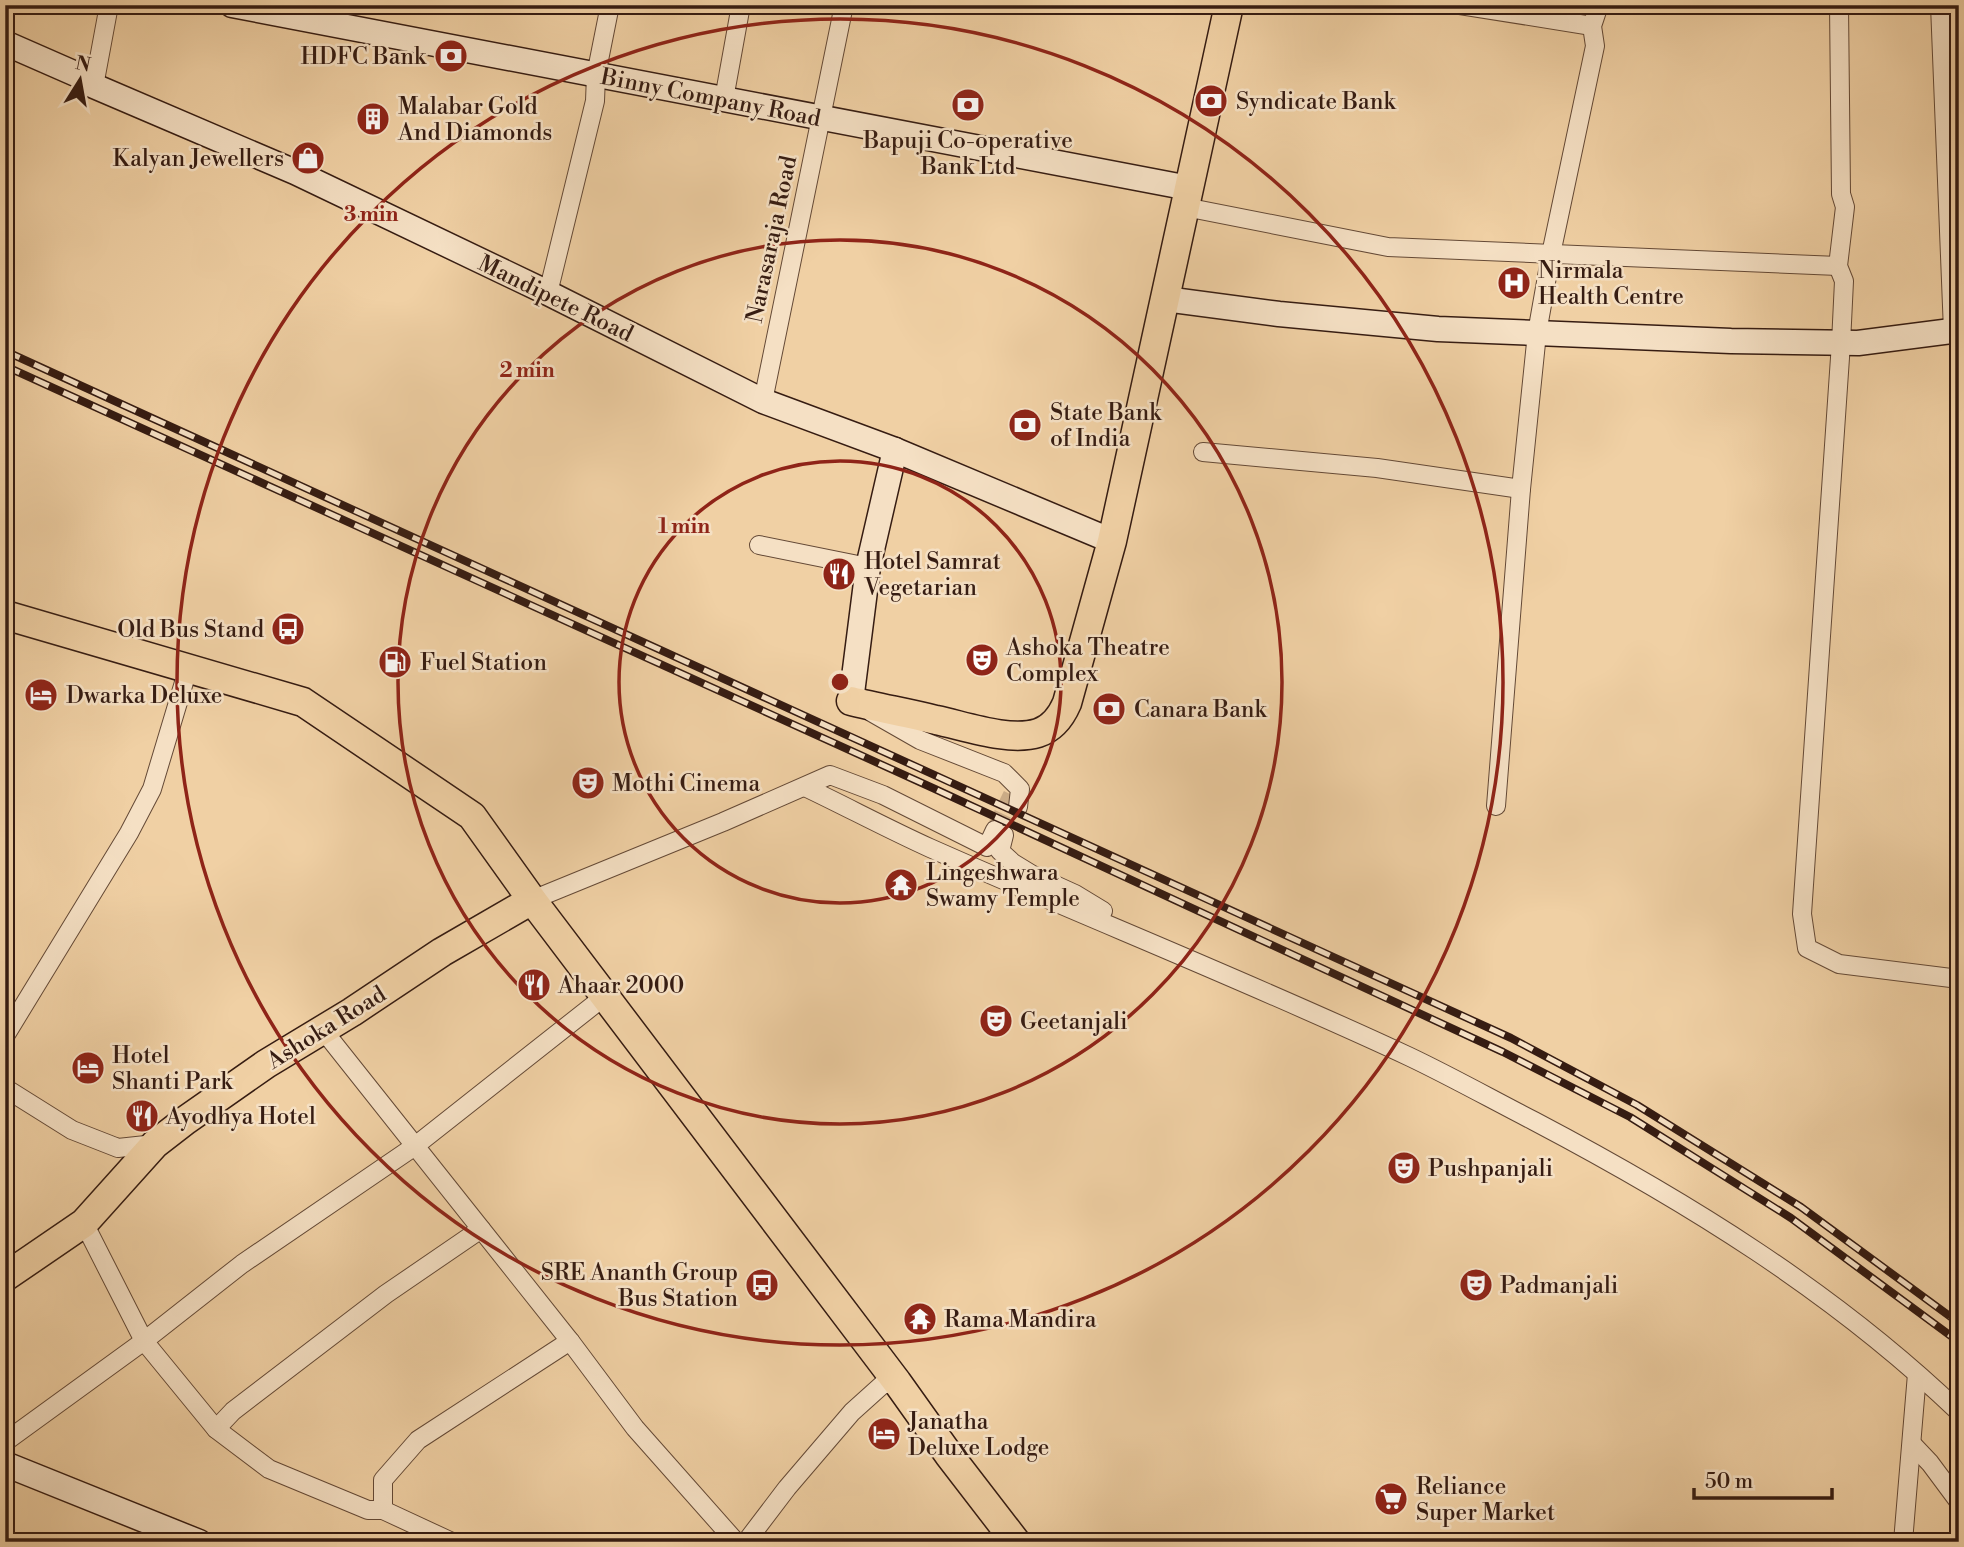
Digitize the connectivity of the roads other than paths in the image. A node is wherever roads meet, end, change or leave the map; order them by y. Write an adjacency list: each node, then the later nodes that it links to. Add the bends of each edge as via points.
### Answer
1 (109, 5): 14 (street)
2 (232, 5): 13 (main road, Binny Company Road)
3 (610, 5): 13 (street)
4 (741, 5): 15 (street)
5 (844, 5): 16 (street, Narasaraja Road)
6 (1229, 5): 17 (main road)
7 (1460, 5): 11 (street)
8 (1599, 5): 11 (street)
9 (1839, 5): 20 (street, via 1841,194 1845,206)
10 (1940, 5): 18 (street)
11 (1592, 26): 19 (street, via 1595,46)
12 (5, 44): 14 (main road, Mandipete Road)
13 (596, 75): 15 (main road, Binny Company Road); 21 (street, via 595,102)
14 (94, 86): 21 (main road, Mandipete Road, via 295,172)
15 (724, 99): 16 (main road, Binny Company Road)
16 (821, 118): 17 (main road, Binny Company Road); 26 (street, Narasaraja Road)
17 (1187, 198): 19 (street, via 1388,247); 22 (main road)
18 (1953, 215): 23 (street)
19 (1550, 254): 20 (street); 24 (street)
20 (1838, 266): 25 (street, via 1844,281)
21 (548, 293): 26 (main road, Mandipete Road)
22 (1165, 299): 24 (main road, via 1438,329); 30 (main road)
23 (1956, 330): 25 (main road)
24 (1537, 333): 25 (main road); 29 (street)
25 (1841, 342): 41 (street, via 1802,914 1807,948 1839,964)
26 (763, 401): 27 (main road, Mandipete Road)
27 (895, 450): 30 (main road, Mandipete Road); 32 (main road)
28 (1203, 452): 29 (street, via 1377,468)
29 (1521, 489): 38 (street)
30 (1112, 541): 35 (main road, via 1068,704 1052,726 1026,736 993,733)
31 (760, 545): 32 (street)
32 (868, 567): 35 (main road)
33 (5, 615): 34 (main road)
34 (188, 669): 39 (main road, via 303,702 472,816); 44 (street, via 152,789)
35 (854, 701): 37 (street, via 920,740 1004,773 1020,789)
36 (805, 787): 39 (street); 40 (street, via 928,847); 40 (street, via 830,775 883,795 987,846 1000,833 1000,851 1013,863 1102,909)
37 (1015, 801)
38 (1496, 806)
39 (532, 900): 42 (main road); 43 (main road, Ashoka Road)
40 (1102, 921): 53 (street, via 1413,1058 1596,1154 1732,1234 1823,1298)
41 (1959, 979)
42 (605, 996): 47 (street); 54 (main road)
43 (323, 1030): 46 (main road, Ashoka Road, via 266,1064); 47 (street)
44 (5, 1036)
45 (5, 1088): 46 (street, via 72,1130 118,1148)
46 (155, 1144): 48 (main road, Ashoka Road)
47 (415, 1146): 49 (street); 51 (street, via 242,1264)
48 (84, 1223): 50 (main road, Ashoka Road); 51 (street)
49 (481, 1228): 52 (street); 56 (street, via 386,1294 233,1411)
50 (5, 1277)
51 (144, 1341): 56 (street); 57 (street)
52 (570, 1341): 61 (street, via 418,1440 383,1480); 64 (street, via 635,1428)
53 (1917, 1374): 55 (street); 58 (street)
54 (897, 1382): 65 (street, via 882,1385 852,1412); 66 (main road)
55 (1959, 1412)
56 (216, 1429): 61 (street, via 269,1469 368,1510)
57 (5, 1442)
58 (1912, 1444): 60 (street); 67 (street)
59 (5, 1464): 62 (main road)
60 (1959, 1502)
61 (383, 1510): 63 (street)
62 (199, 1542)
63 (452, 1542)
64 (736, 1542)
65 (746, 1542)
66 (1016, 1542)
67 (1903, 1542)

